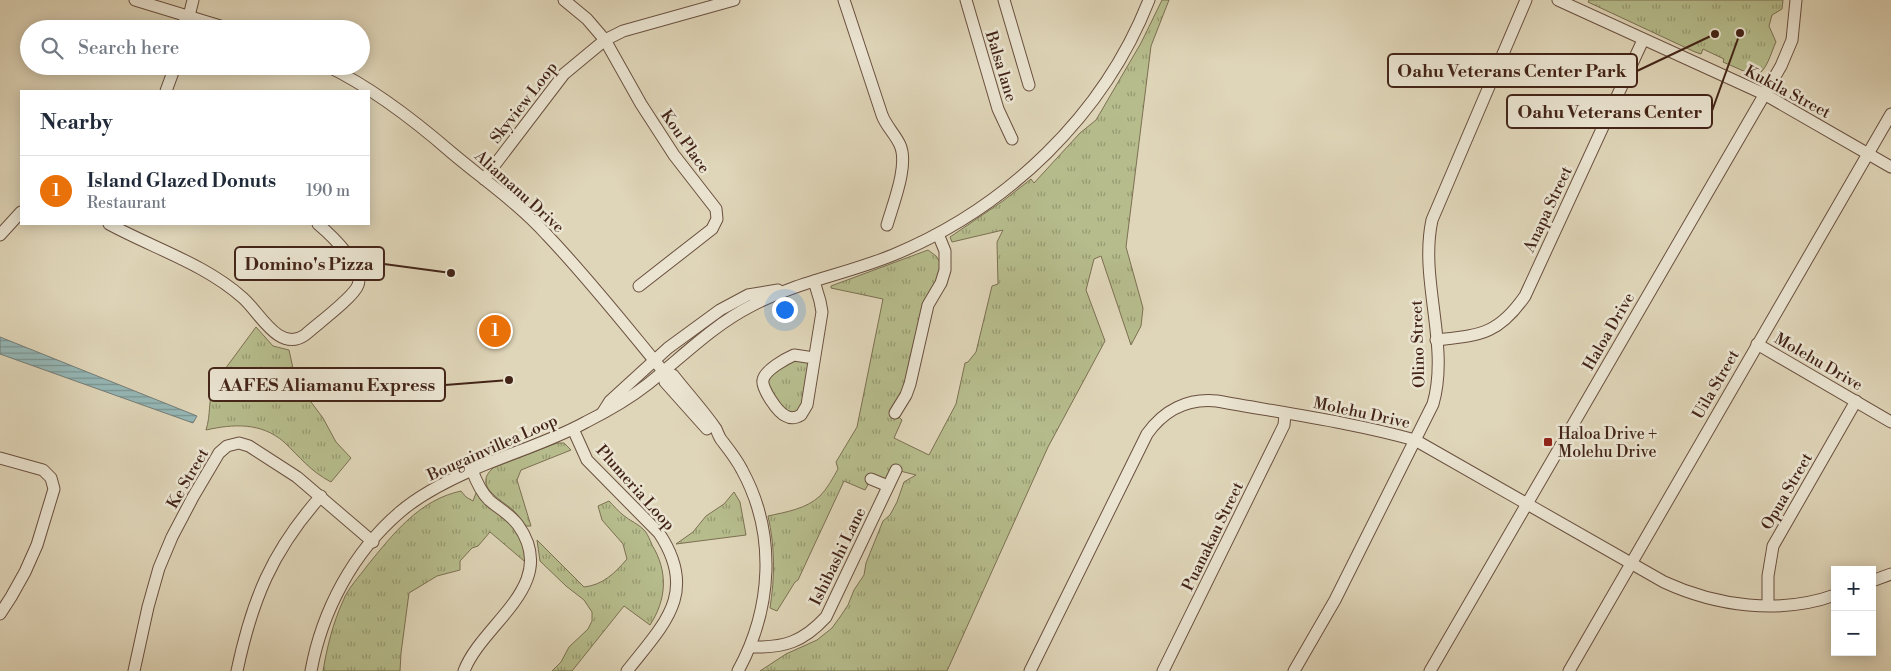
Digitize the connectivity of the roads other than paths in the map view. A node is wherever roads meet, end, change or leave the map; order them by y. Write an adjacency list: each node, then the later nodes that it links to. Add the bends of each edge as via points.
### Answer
1 (135, 0): 12 (street)
2 (193, 0): 12 (street)
3 (564, 0): 16 (street, Kou Place)
4 (734, 0): 16 (street, Skyview Loop, via 623,31)
5 (844, 0): 33 (street, via 885,123 902,152 903,164)
6 (966, 0): 26 (street, Balsa lane, via 998,109)
7 (1004, 0): 20 (street)
8 (1149, 0): 34 (street, via 1119,61 1070,129 999,195)
9 (1526, 0): 39 (street, Olino Street, via 1432,220 1429,255)
10 (1558, 0): 17 (street, Kukila Street)
11 (1796, 0): 24 (street, Haloa Drive, via 1792,40)
12 (190, 16): 13 (street); 14 (street); 15 (street)
13 (187, 20)
14 (190, 20)
15 (202, 20)
16 (605, 40): 29 (street, Skyview Loop, via 564,74); 37 (street, Kou Place, via 641,104 674,155 714,205 717,214 716,223 710,231)
17 (1643, 40): 24 (street, Kukila Street); 39 (street, Anapa Street, via 1518,307 1503,322 1486,332)
18 (172, 75): 21 (street)
19 (346, 75): 22 (street, Aliamanu Drive)
20 (1029, 85)
21 (166, 90)
22 (368, 90)
23 (370, 91): 29 (street, Aliamanu Drive, via 417,123)
24 (1764, 94): 27 (street, Kukila Street); 57 (street, Haloa Drive)
25 (1891, 114): 27 (street, Uila Street)
26 (1012, 139)
27 (1868, 154): 28 (street, Kukila Street); 40 (street, Uila Street)
28 (1891, 167)
29 (484, 179): 42 (street, Aliamanu Drive, via 547,234)
30 (20, 213): 35 (street)
31 (111, 225): 32 (street, via 221,281 243,298 278,337 292,340 303,336 353,293 359,282 355,265)
32 (319, 225)
33 (887, 225)
34 (938, 234): 36 (street, via 886,258); 46 (street, via 945,251 945,270 928,305 910,384)
35 (0, 236)
36 (814, 281): 38 (street); 41 (street, via 822,312)
37 (639, 286)
38 (795, 287): 42 (street, via 748,295 720,310); 43 (street, Bougainvillea Loop, via 726,321)
39 (1436, 340): 50 (street, Olino Street, via 1436,395)
40 (1757, 344): 44 (street, Molehu Drive); 59 (street, Uila Street)
41 (814, 358): 41 (street, via 794,356 764,376 764,389 786,417 798,417 805,410)
42 (655, 361): 43 (street, Aliamanu Drive); 45 (street, via 610,401)
43 (664, 371): 45 (street, Bougainvillea Loop, via 615,407); 65 (street, Aliamanu Drive, via 673,375 716,430 753,493 764,538 766,586)
44 (1856, 401): 48 (street, Molehu Drive); 63 (street, Opua Street, via 1773,546)
45 (603, 412): 49 (street, Bougainvillea Loop)
46 (895, 413)
47 (1285, 414): 50 (street, Molehu Drive); 72 (street, Molehu Drive, via 1201,400 1184,404 1159,419 1147,434); 73 (street, Puanakau Street, via 1284,425)
48 (1891, 422)
49 (572, 429): 52 (street, Bougainvillea Loop); 70 (street, Plumeria Loop, via 587,460 659,534 675,565 676,588 670,614)
50 (1416, 440): 57 (street, Molehu Drive); 74 (street, Olino Street, via 1335,600)
51 (0, 458): 64 (street, via 43,470 54,487 26,572)
52 (472, 470): 58 (street, Bougainvillea Loop, via 412,503 387,524); 69 (street, via 484,494 518,524 530,551 530,566 523,591 472,653)
53 (896, 470): 55 (street, Ishibashi Lane)
54 (871, 478): 55 (street)
55 (888, 486): 65 (street, Ishibashi Lane, via 826,618 798,640 779,646)
56 (321, 496): 58 (street, Ke Street); 66 (street, Ke Street, via 249,446 234,443 223,449 193,497 162,560); 67 (street, via 292,532 267,572 251,612)
57 (1527, 503): 59 (street, Molehu Drive); 75 (street, Haloa Drive)
58 (373, 542): 68 (street, Bougainvillea Loop, via 335,596)
59 (1630, 564): 63 (street, Molehu Drive, via 1677,588 1708,598 1746,605); 76 (street, Uila Street)
60 (1891, 574): 61 (street)
61 (1876, 580)
62 (1831, 596): 63 (street, Molehu Drive, via 1787,605)
63 (1768, 605)
64 (0, 614)
65 (751, 646): 71 (street)
66 (134, 671)
67 (237, 671)
68 (311, 671)
69 (464, 671)
70 (627, 671)
71 (738, 671)
72 (1030, 671)
73 (1163, 671)
74 (1294, 671)
75 (1430, 671)
76 (1568, 671)

